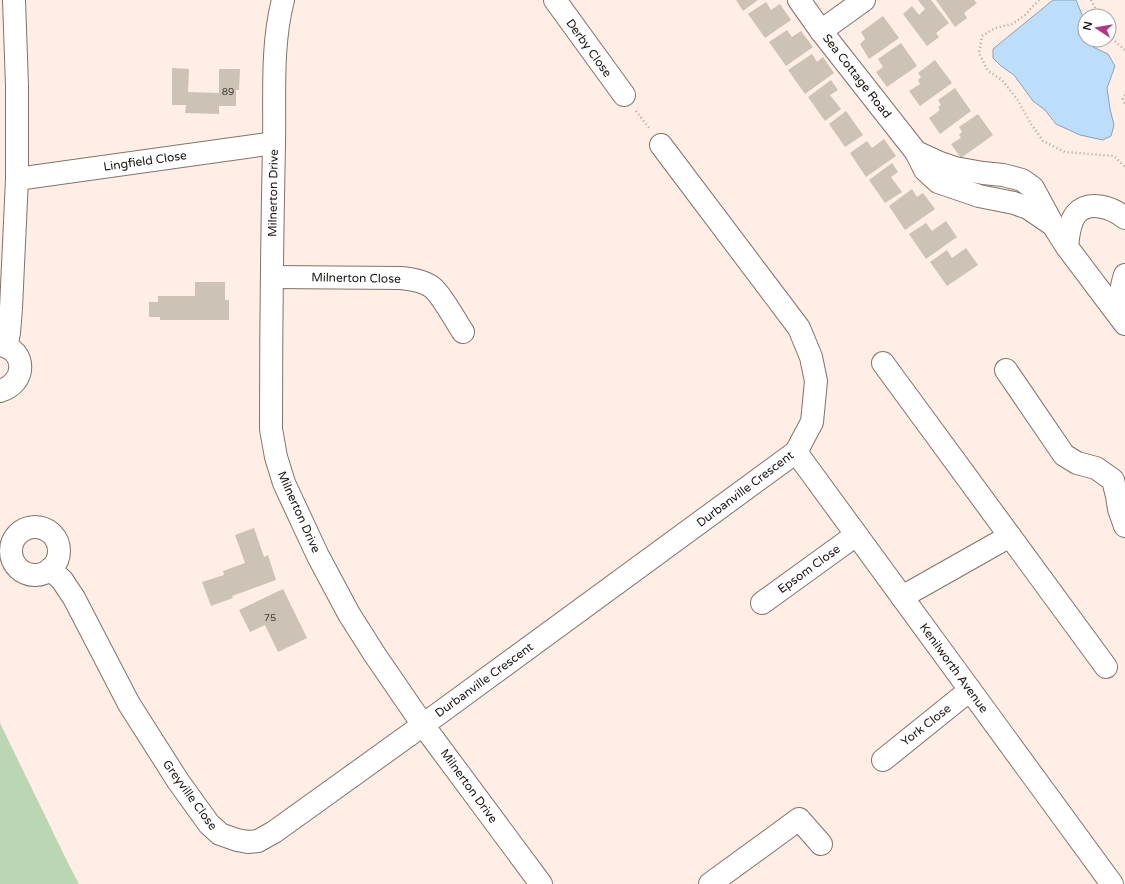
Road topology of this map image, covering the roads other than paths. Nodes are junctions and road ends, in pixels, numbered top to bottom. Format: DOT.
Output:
graph roads {
  1 [pos="14,0"];
  2 [pos="283,0"];
  3 [pos="555,0"];
  4 [pos="799,0"];
  5 [pos="864,0"];
  6 [pos="821,30"];
  7 [pos="624,95"];
  8 [pos="274,144"];
  9 [pos="661,145"];
  10 [pos="17,178"];
  11 [pos="1125,218"];
  12 [pos="1067,247"];
  13 [pos="1125,275"];
  14 [pos="272,277"];
  15 [pos="1125,324"];
  16 [pos="463,332"];
  17 [pos="3,345"];
  18 [pos="883,363"];
  19 [pos="1006,370"];
  20 [pos="0,391"];
  21 [pos="796,452"];
  22 [pos="1119,475"];
  23 [pos="1125,526"];
  24 [pos="856,535"];
  25 [pos="1010,536"];
  26 [pos="50,569"];
  27 [pos="902,597"];
  28 [pos="762,603"];
  29 [pos="1106,667"];
  30 [pos="970,690"];
  31 [pos="423,725"];
  32 [pos="883,760"];
  33 [pos="821,844"];
  34 [pos="541,884"];
  35 [pos="710,884"];
  36 [pos="1112,884"];
  1 -- 10 [label="street"];
  2 -- 8 [label="street, Milnerton Drive"];
  3 -- 7 [label="street, Derby Close"];
  4 -- 6 [label="street, Sea Cottage Road"];
  5 -- 6 [label="street"];
  6 -- 12 [label="street, Sea Cottage Road"];
  8 -- 10 [label="street, Lingfield Close"];
  8 -- 14 [label="street, Milnerton Drive"];
  9 -- 21 [label="street, Durbanville Crescent"];
  10 -- 17 [label="street"];
  11 -- 12 [label="street"];
  12 -- 15 [label="street, Sea Cottage Road"];
  13 -- 15 [label="street"];
  14 -- 16 [label="street, Milnerton Close"];
  14 -- 31 [label="street, Milnerton Drive"];
  17 -- 20 [label="street"];
  18 -- 25 [label="street"];
  19 -- 22 [label="street"];
  21 -- 24 [label="street, Kenilworth Avenue"];
  21 -- 31 [label="street, Durbanville Crescent"];
  22 -- 23 [label="street"];
  24 -- 27 [label="street, Kenilworth Avenue"];
  24 -- 28 [label="street, Epsom Close"];
  25 -- 27 [label="street"];
  25 -- 29 [label="street"];
  26 -- 31 [label="street, Greyville Close"];
  27 -- 30 [label="street, Kenilworth Avenue"];
  30 -- 32 [label="street, York Close"];
  30 -- 36 [label="street, Kenilworth Avenue"];
  31 -- 34 [label="street, Milnerton Drive"];
  33 -- 35 [label="street"];
}
